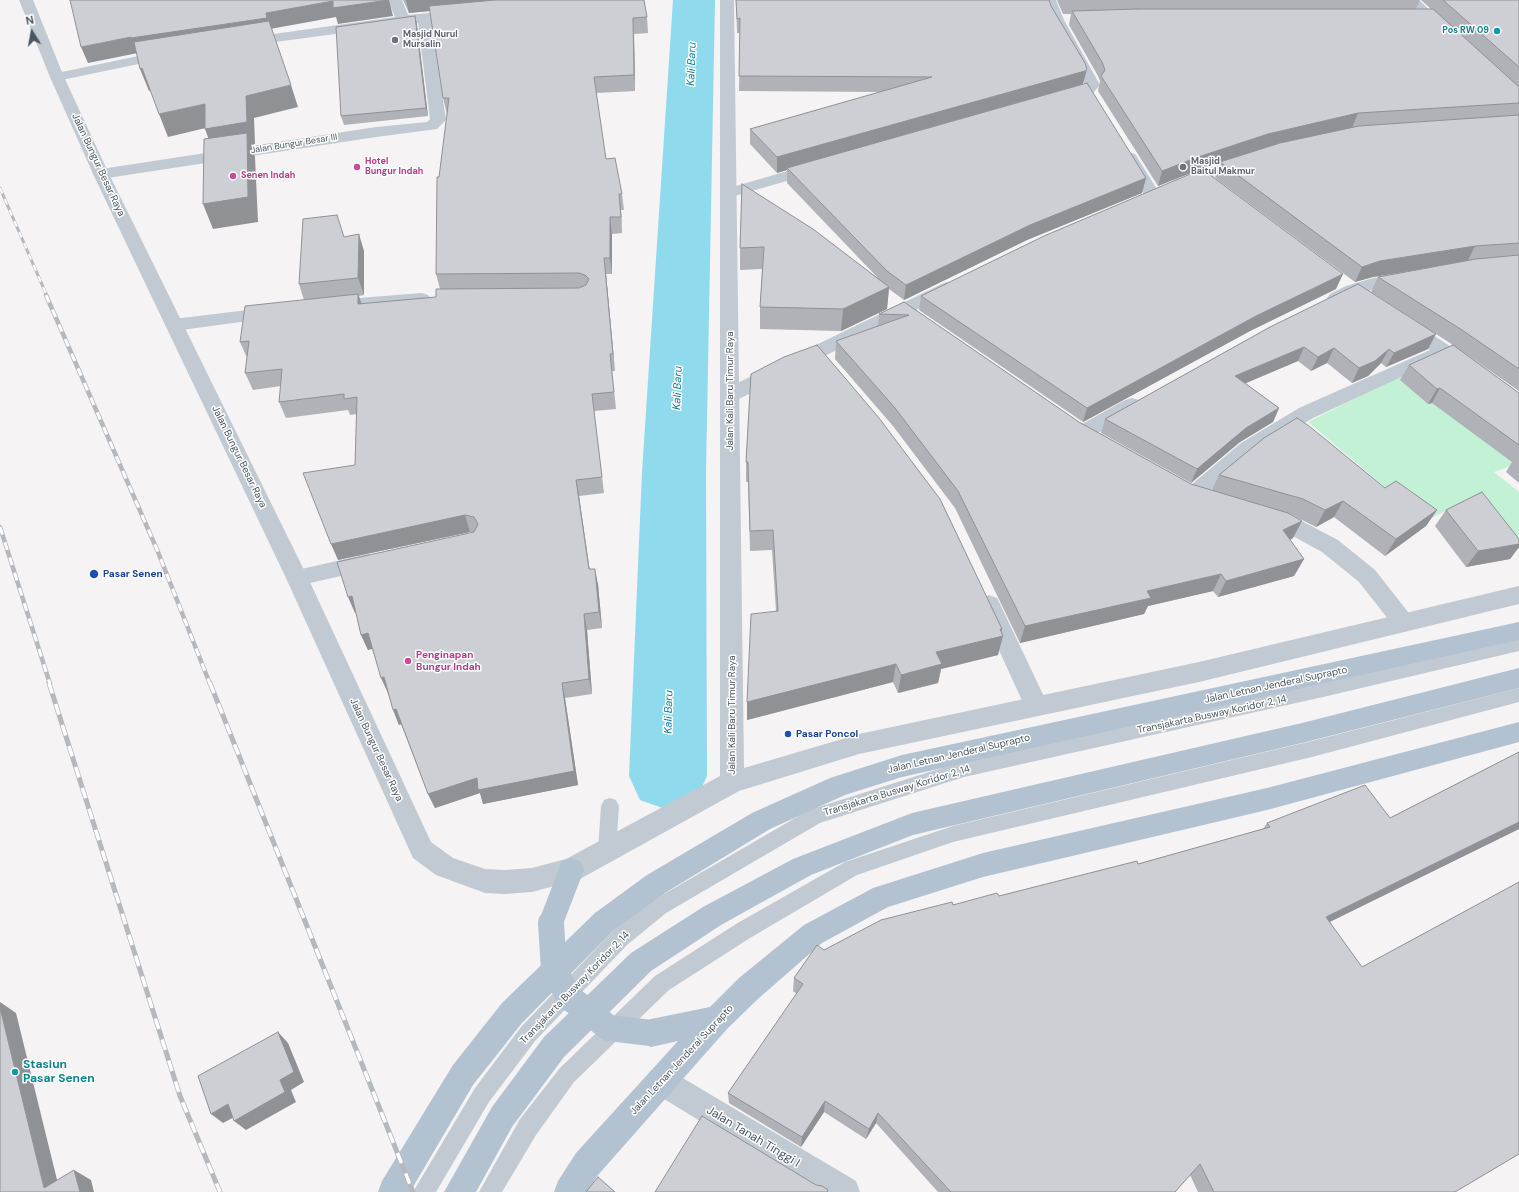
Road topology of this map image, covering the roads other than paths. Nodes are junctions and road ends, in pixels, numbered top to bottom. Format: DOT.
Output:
graph roads {
  1 [pos="26,0"];
  2 [pos="395,0"];
  3 [pos="727,0"];
  4 [pos="1049,0"];
  5 [pos="1411,0"];
  6 [pos="476,13"];
  7 [pos="1408,17"];
  8 [pos="424,18"];
  9 [pos="1430,18"];
  10 [pos="1072,19"];
  11 [pos="403,20"];
  12 [pos="1057,20"];
  13 [pos="1452,38"];
  14 [pos="232,43"];
  15 [pos="181,52"];
  16 [pos="57,77"];
  17 [pos="1050,101"];
  18 [pos="1120,142"];
  19 [pos="1262,155"];
  20 [pos="828,164"];
  21 [pos="101,174"];
  22 [pos="1200,176"];
  23 [pos="1219,190"];
  24 [pos="736,191"];
  25 [pos="762,202"];
  26 [pos="1420,276"];
  27 [pos="958,282"];
  28 [pos="1346,286"];
  29 [pos="436,298"];
  30 [pos="1372,303"];
  31 [pos="897,305"];
  32 [pos="1318,306"];
  33 [pos="314,308"];
  34 [pos="292,310"];
  35 [pos="1392,316"];
  36 [pos="922,323"];
  37 [pos="174,325"];
  38 [pos="1445,350"];
  39 [pos="817,352"];
  40 [pos="831,369"];
  41 [pos="1482,377"];
  42 [pos="730,395"];
  43 [pos="1145,398"];
  44 [pos="1103,444"];
  45 [pos="1214,501"];
  46 [pos="1251,512"];
  47 [pos="385,559"];
  48 [pos="297,578"];
  49 [pos="980,584"];
  50 [pos="1519,595"];
  51 [pos="1404,623"];
  52 [pos="1519,631"];
  53 [pos="1519,644"];
  54 [pos="1519,678"];
  55 [pos="1519,695"];
  56 [pos="1036,705"];
  57 [pos="1519,732"];
  58 [pos="732,782"];
  59 [pos="610,806"];
  60 [pos="607,851"];
  61 [pos="571,870"];
  62 [pos="717,1019"];
  63 [pos="661,1081"];
  64 [pos="393,1192"];
  65 [pos="424,1192"];
  66 [pos="459,1192"];
  67 [pos="490,1192"];
  68 [pos="569,1192"];
  69 [pos="845,1192"];
  1 -- 16 [label="street, Jalan Bungur Besar Raya"];
  2 -- 11 [label="street"];
  3 -- 24 [label="street, Jalan Kali Baru Timur Raya"];
  4 -- 12 [label="street"];
  5 -- 9 [label="street"];
  6 -- 8 [label="street"];
  7 -- 9 [label="street"];
  8 -- 11 [label="street"];
  8 -- 21 [label="street, Jalan Bungur Besar III"];
  9 -- 13 [label="street"];
  10 -- 12 [label="street"];
  11 -- 14 [label="street"];
  12 -- 17 [label="street"];
  15 -- 16 [label="street"];
  16 -- 21 [label="street, Jalan Bungur Besar Raya"];
  18 -- 22 [label="street"];
  19 -- 22 [label="street"];
  20 -- 24 [label="street"];
  21 -- 37 [label="street, Jalan Bungur Besar Raya"];
  22 -- 23 [label="street"];
  24 -- 25 [label="street"];
  24 -- 42 [label="street, Jalan Kali Baru Timur Raya"];
  26 -- 28 [label="street"];
  27 -- 31 [label="street"];
  28 -- 30 [label="street"];
  28 -- 32 [label="street"];
  29 -- 33 [label="street"];
  31 -- 36 [label="street"];
  31 -- 39 [label="street"];
  34 -- 37 [label="street"];
  35 -- 38 [label="street"];
  37 -- 48 [label="street, Jalan Bungur Besar Raya"];
  38 -- 41 [label="street"];
  38 -- 45 [label="street"];
  39 -- 40 [label="street"];
  39 -- 42 [label="street"];
  42 -- 58 [label="street, Jalan Kali Baru Timur Raya"];
  43 -- 44 [label="street"];
  46 -- 51 [label="street"];
  47 -- 48 [label="street"];
  48 -- 61 [label="street, Jalan Bungur Besar Raya"];
  49 -- 56 [label="street"];
  50 -- 51 [label="street"];
  51 -- 56 [label="street"];
  52 -- 64 [label="main road, Jalan Letnan Jenderal Suprapto"];
  53 -- 65 [label="lane, Transjakarta Busway Koridor 2, 14"];
  54 -- 66 [label="main road"];
  55 -- 67 [label="lane"];
  56 -- 58 [label="street"];
  57 -- 62 [label="main road, Jalan Letnan Jenderal Suprapto"];
  58 -- 60 [label="street"];
  59 -- 60 [label="lane"];
  60 -- 61 [label="street"];
  61 -- 62 [label="main road, bridge"];
  62 -- 63 [label="main road, Jalan Letnan Jenderal Suprapto"];
  63 -- 68 [label="main road, Jalan Letnan Jenderal Suprapto"];
  63 -- 69 [label="street, Jalan Tanah Tinggi I"];
}
